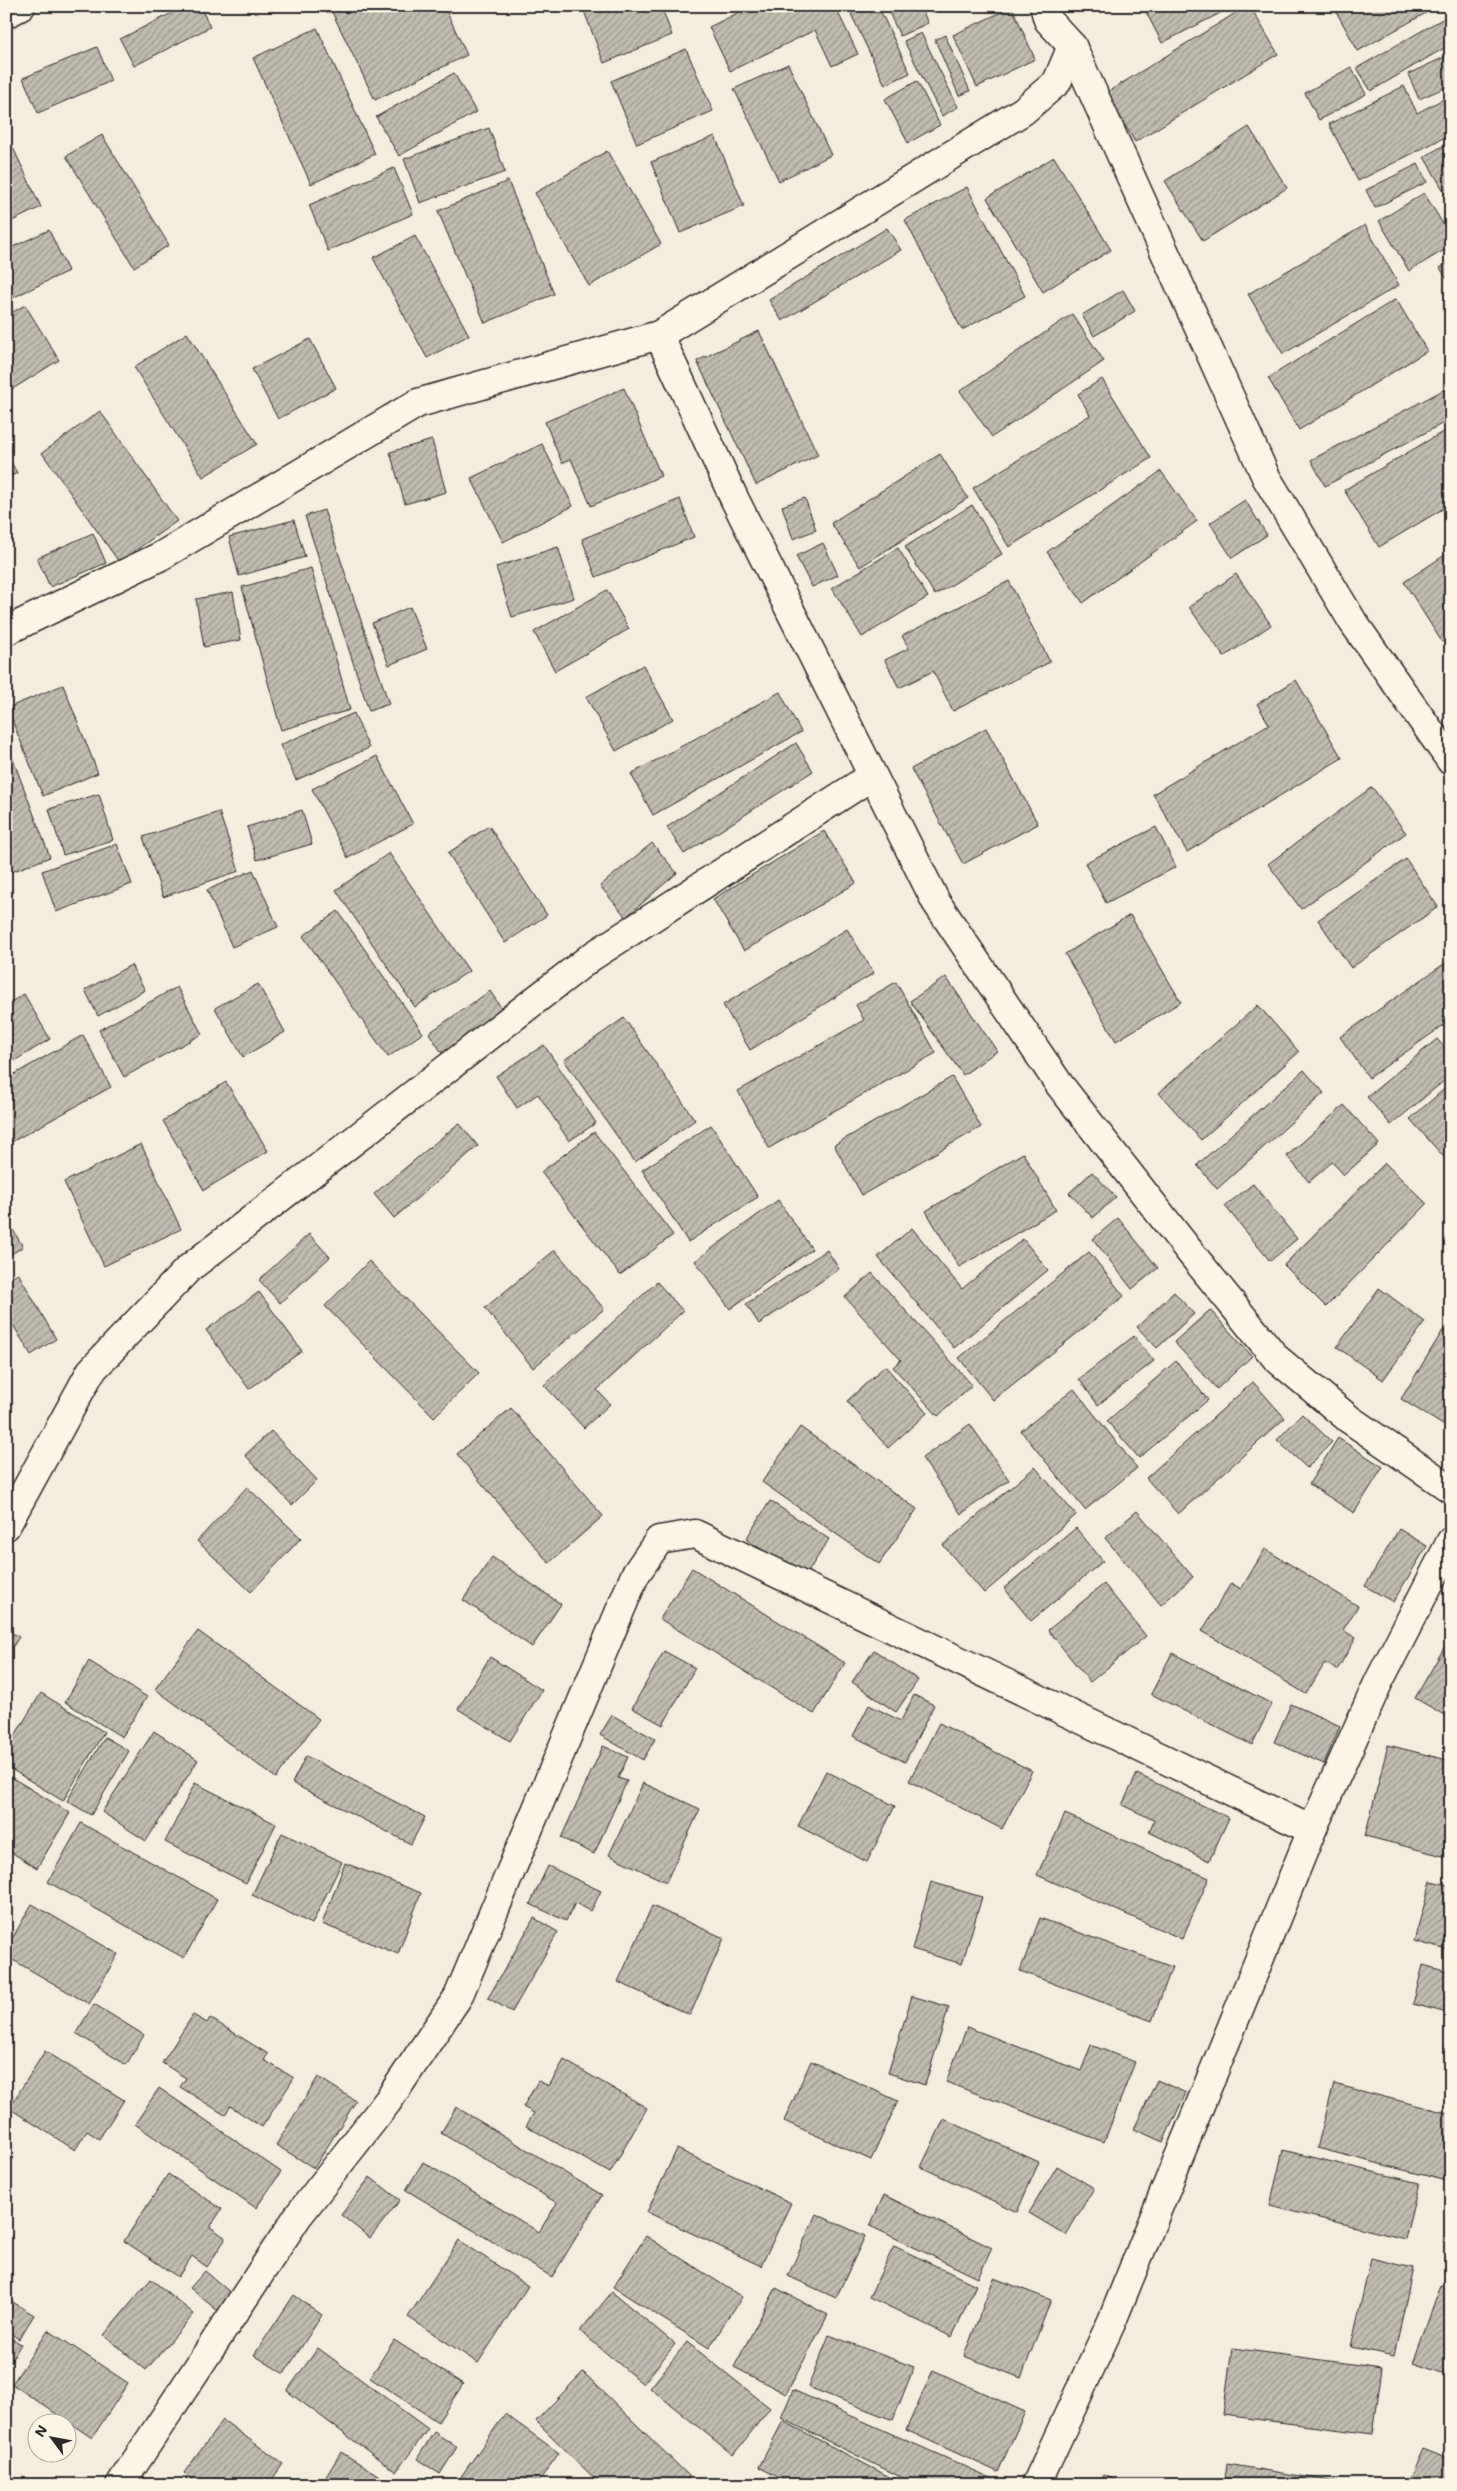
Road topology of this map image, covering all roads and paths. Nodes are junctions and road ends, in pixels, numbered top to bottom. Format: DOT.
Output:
graph roads {
  1 [pos="21,6"];
  2 [pos="1044,6"];
  3 [pos="6,14"];
  4 [pos="1072,46"];
  5 [pos="659,335"];
  6 [pos="6,631"];
  7 [pos="1451,761"];
  8 [pos="872,776"];
  9 [pos="1451,1490"];
  10 [pos="6,1526"];
  11 [pos="1451,1541"];
  12 [pos="1312,1830"];
  13 [pos="120,2485"];
  14 [pos="1036,2485"];
  1 -- 3 [label="street"];
  2 -- 4 [label="street"];
  4 -- 5 [label="street"];
  4 -- 7 [label="street"];
  5 -- 6 [label="street"];
  5 -- 8 [label="street"];
  8 -- 9 [label="street"];
  8 -- 10 [label="street"];
  11 -- 12 [label="street"];
  12 -- 13 [label="street"];
  12 -- 14 [label="street"];
}
